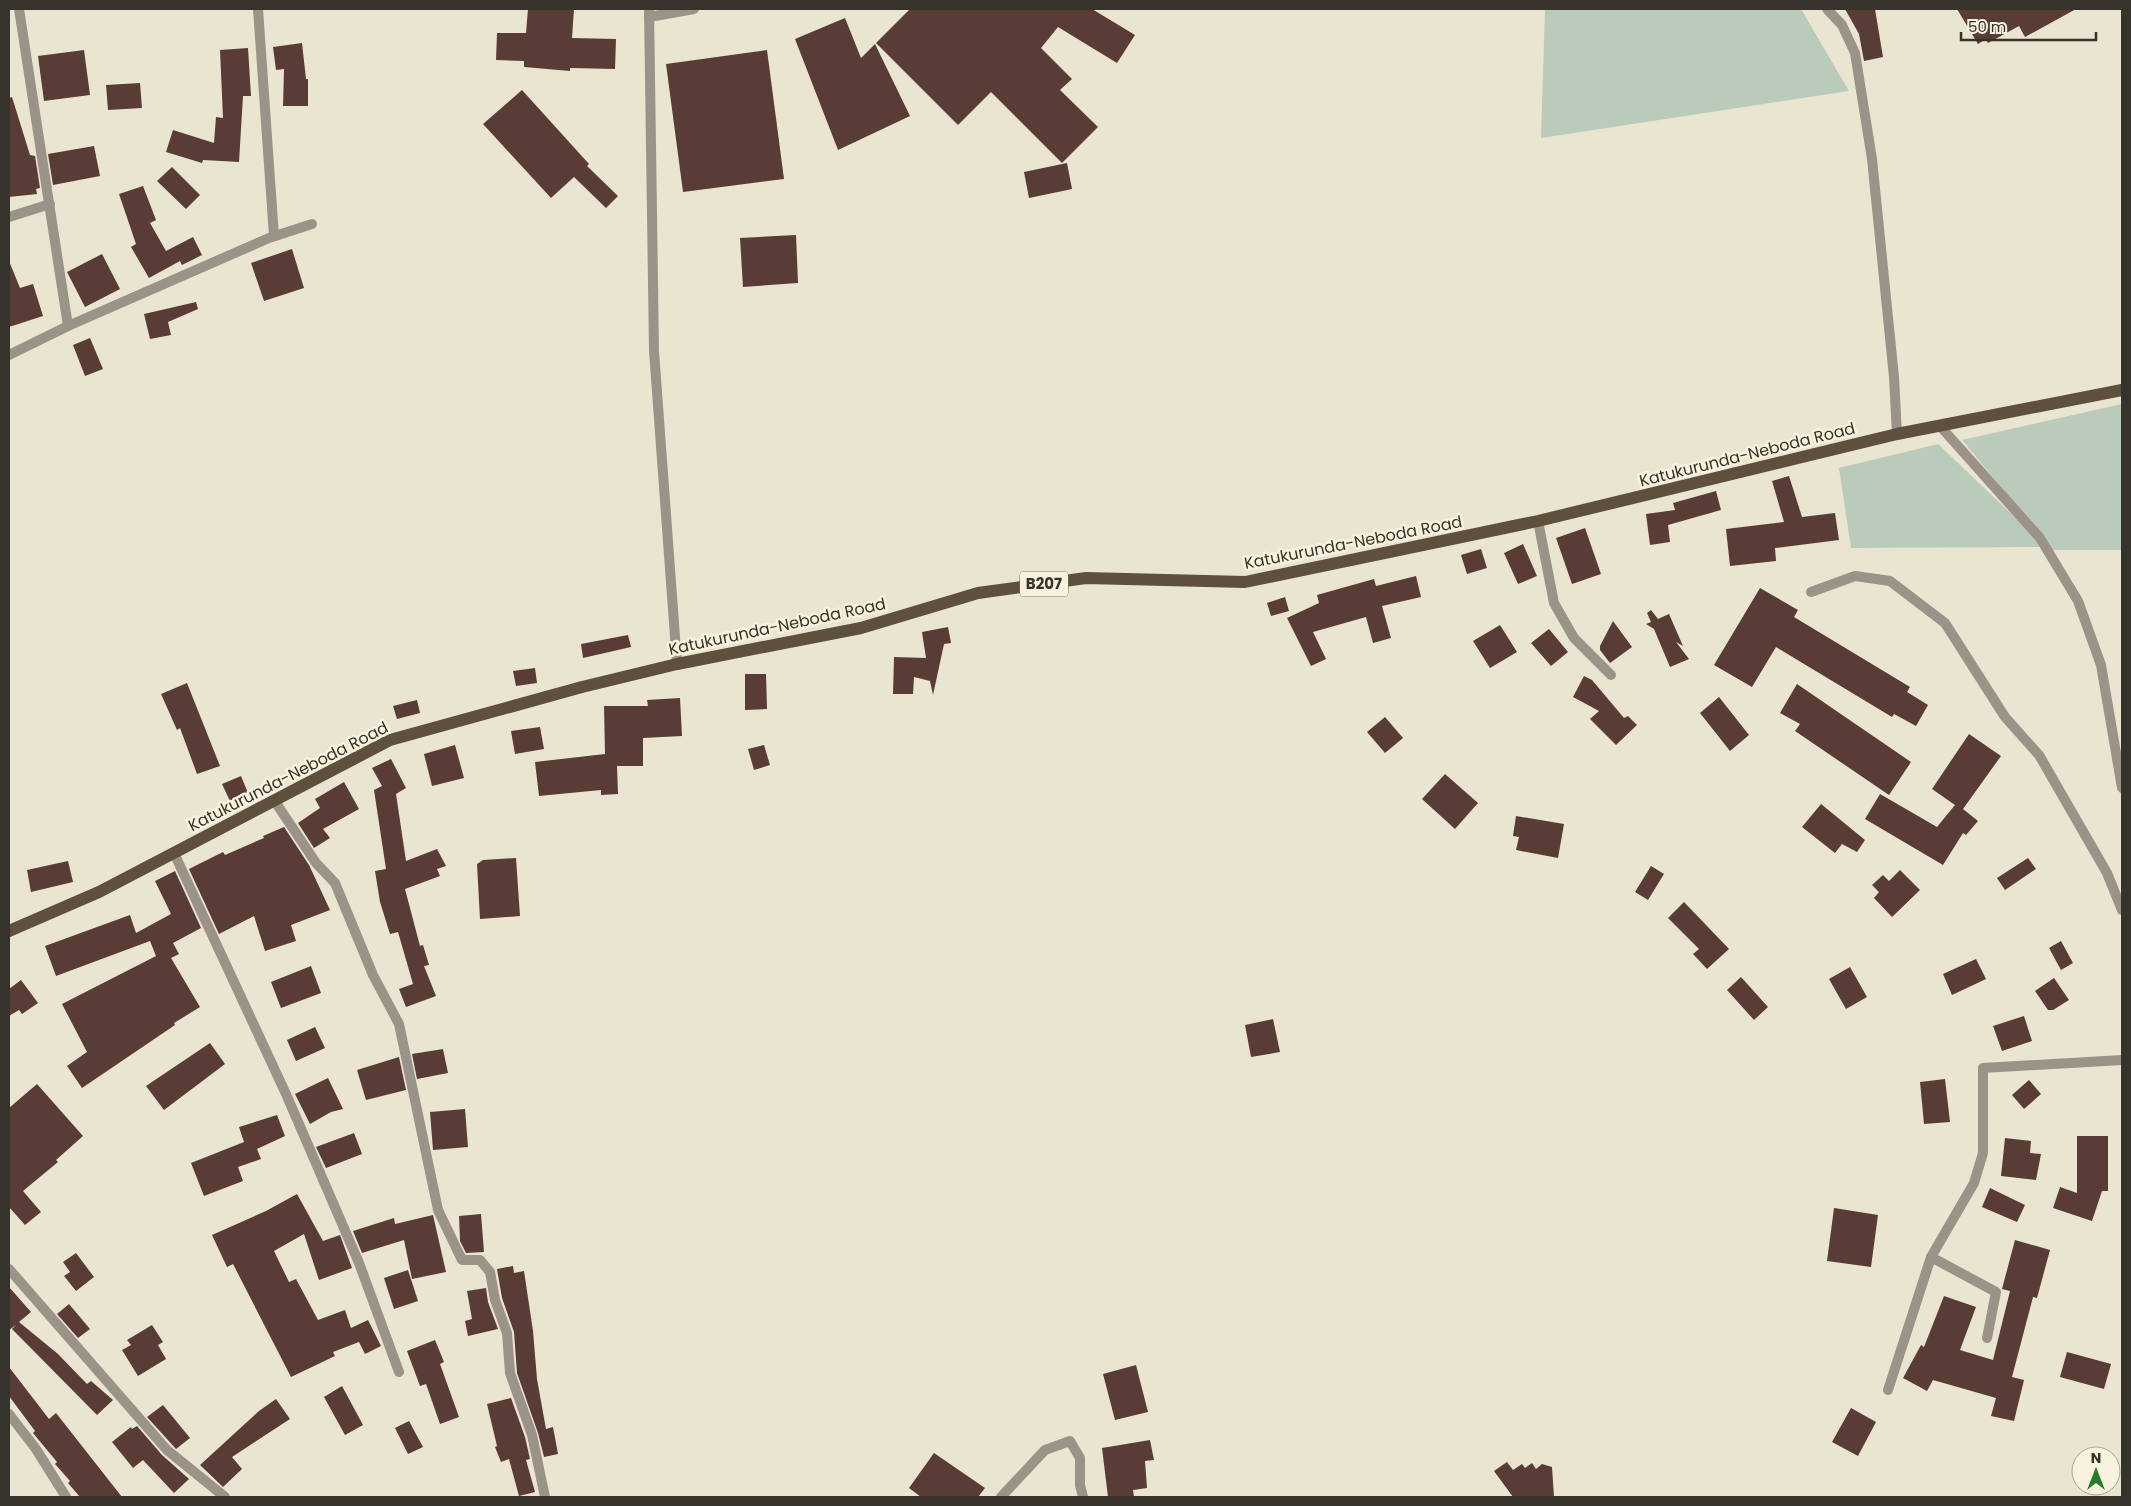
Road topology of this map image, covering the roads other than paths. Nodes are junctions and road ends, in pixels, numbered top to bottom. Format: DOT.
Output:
graph roads {
  1 [pos="20,9"];
  2 [pos="258,9"];
  3 [pos="694,9"];
  4 [pos="1827,9"];
  5 [pos="649,13"];
  6 [pos="50,204"];
  7 [pos="9,217"];
  8 [pos="312,224"];
  9 [pos="274,236"];
  10 [pos="68,326"];
  11 [pos="9,355"];
  12 [pos="2122,390"];
  13 [pos="1940,426"];
  14 [pos="1898,434"];
  15 [pos="1538,521"];
  16 [pos="1811,592"];
  17 [pos="677,664"];
  18 [pos="1611,675"];
  19 [pos="2122,788"];
  20 [pos="274,800"];
  21 [pos="174,853"];
  22 [pos="2122,910"];
  23 [pos="9,931"];
  24 [pos="2122,1060"];
  25 [pos="1931,1257"];
  26 [pos="9,1269"];
  27 [pos="1987,1338"];
  28 [pos="399,1372"];
  29 [pos="1888,1390"];
  30 [pos="9,1414"];
  31 [pos="66,1497"];
  32 [pos="225,1497"];
  33 [pos="545,1497"];
  34 [pos="1001,1497"];
  35 [pos="1083,1497"];
  1 -- 6 [label="street"];
  2 -- 9 [label="street"];
  3 -- 5 [label="street"];
  4 -- 14 [label="street"];
  5 -- 17 [label="street"];
  6 -- 7 [label="street"];
  6 -- 10 [label="street"];
  8 -- 9 [label="street"];
  9 -- 10 [label="street"];
  10 -- 11 [label="street"];
  12 -- 13 [label="main road, Katukurunda-Neboda Road / B207"];
  13 -- 14 [label="main road, Katukurunda-Neboda Road / B207"];
  13 -- 19 [label="street"];
  14 -- 15 [label="main road, Katukurunda-Neboda Road / B207"];
  15 -- 17 [label="main road, Katukurunda-Neboda Road / B207"];
  15 -- 18 [label="street"];
  16 -- 22 [label="street"];
  17 -- 20 [label="main road, Katukurunda-Neboda Road / B207"];
  20 -- 21 [label="main road, Katukurunda-Neboda Road / B207"];
  20 -- 33 [label="street"];
  21 -- 23 [label="main road, Katukurunda-Neboda Road / B207"];
  21 -- 28 [label="street"];
  24 -- 25 [label="street"];
  25 -- 27 [label="street"];
  25 -- 29 [label="street"];
  26 -- 32 [label="street"];
  30 -- 31 [label="street"];
  34 -- 35 [label="street"];
}
